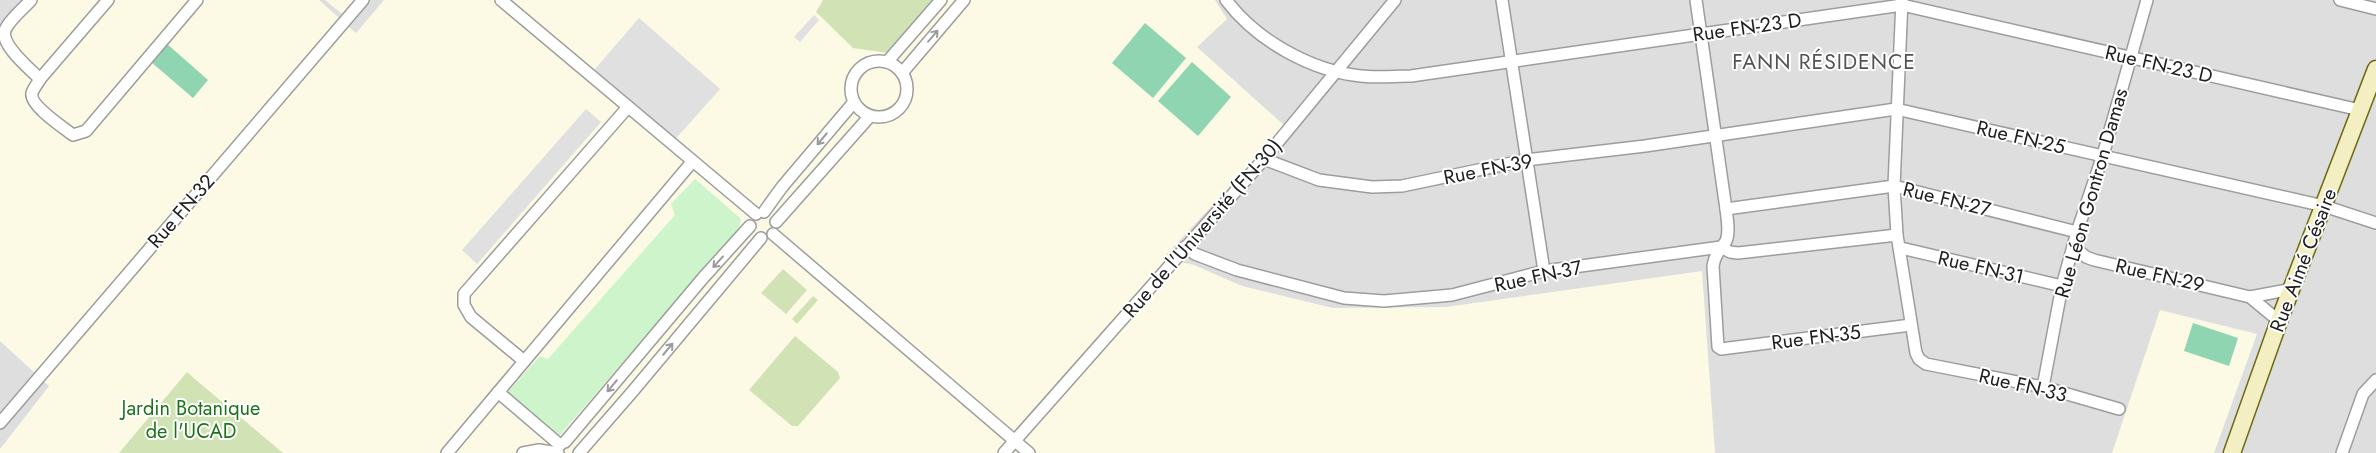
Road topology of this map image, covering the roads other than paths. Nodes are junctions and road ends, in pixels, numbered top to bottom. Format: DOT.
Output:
graph roads {
  1 [pos="31,0"];
  2 [pos="108,0"];
  3 [pos="197,0"];
  4 [pos="363,0"];
  5 [pos="501,0"];
  6 [pos="941,0"];
  7 [pos="964,0"];
  8 [pos="1226,0"];
  9 [pos="1395,0"];
  10 [pos="1502,0"];
  11 [pos="1696,0"];
  12 [pos="2147,0"];
  13 [pos="2340,0"];
  14 [pos="1902,2"];
  15 [pos="2376,9"];
  16 [pos="1701,33"];
  17 [pos="2131,57"];
  18 [pos="1512,60"];
  19 [pos="887,62"];
  20 [pos="2376,69"];
  21 [pos="1335,71"];
  22 [pos="902,73"];
  23 [pos="40,79"];
  24 [pos="854,102"];
  25 [pos="628,107"];
  26 [pos="1896,109"];
  27 [pos="2360,110"];
  28 [pos="870,116"];
  29 [pos="1715,135"];
  30 [pos="2103,155"];
  31 [pos="1264,159"];
  32 [pos="1526,160"];
  33 [pos="692,162"];
  34 [pos="1894,186"];
  35 [pos="2324,206"];
  36 [pos="1726,209"];
  37 [pos="760,213"];
  38 [pos="2376,223"];
  39 [pos="750,226"];
  40 [pos="774,228"];
  41 [pos="2077,232"];
  42 [pos="1897,235"];
  43 [pos="761,238"];
  44 [pos="1721,246"];
  45 [pos="2073,246"];
  46 [pos="1185,248"];
  47 [pos="1901,248"];
  48 [pos="1544,271"];
  49 [pos="2062,286"];
  50 [pos="2292,289"];
  51 [pos="2250,297"];
  52 [pos="2279,321"];
  53 [pos="1911,326"];
  54 [pos="524,361"];
  55 [pos="2376,380"];
  56 [pos="2043,387"];
  57 [pos="498,392"];
  58 [pos="2119,409"];
  59 [pos="0,423"];
  60 [pos="1015,440"];
  61 [pos="560,448"];
  62 [pos="447,453"];
  63 [pos="523,453"];
  64 [pos="579,453"];
  65 [pos="1004,453"];
  66 [pos="1029,453"];
  67 [pos="2232,453"];
  68 [pos="2342,453"];
  1 -- 23 [label="street"];
  2 -- 23 [label="street"];
  3 -- 23 [label="street"];
  4 -- 59 [label="street, Rue FN-32"];
  5 -- 25 [label="street"];
  6 -- 19 [label="street"];
  22 -- 7 [label="street, one-way"];
  8 -- 21 [label="street, Rue FN-23 D"];
  9 -- 21 [label="street, Rue de l'Université (FN-30)"];
  10 -- 18 [label="street"];
  11 -- 16 [label="street"];
  12 -- 17 [label="street, Rue Léon Gontron Damas"];
  13 -- 15 [label="street"];
  14 -- 16 [label="street, Rue FN-23 D"];
  14 -- 17 [label="street, Rue FN-23 D"];
  14 -- 26 [label="street"];
  16 -- 18 [label="street, Rue FN-23 D"];
  16 -- 29 [label="street"];
  17 -- 27 [label="street, Rue FN-23 D"];
  17 -- 30 [label="street, Rue Léon Gontron Damas"];
  18 -- 21 [label="street, Rue FN-23 D"];
  18 -- 32 [label="street"];
  19 -- 22 [label="street"];
  19 -- 24 [label="street"];
  20 -- 27 [label="street, Rue Aimé Césaire"];
  21 -- 31 [label="street, Rue de l'Université (FN-30)"];
  22 -- 28 [label="street"];
  24 -- 28 [label="street"];
  24 -- 37 [label="street, one-way"];
  25 -- 33 [label="street"];
  25 -- 54 [label="street"];
  26 -- 29 [label="street, Rue FN-25"];
  26 -- 30 [label="street, Rue FN-25"];
  26 -- 34 [label="street"];
  27 -- 35 [label="street, Rue Aimé Césaire"];
  28 -- 40 [label="street"];
  29 -- 32 [label="street, Rue FN-39"];
  29 -- 36 [label="street"];
  30 -- 35 [label="street, Rue FN-25"];
  30 -- 41 [label="street, Rue Léon Gontron Damas"];
  31 -- 32 [label="street, Rue FN-39"];
  31 -- 46 [label="street, Rue de l'Université (FN-30)"];
  32 -- 48 [label="street"];
  33 -- 37 [label="street"];
  33 -- 54 [label="street"];
  34 -- 36 [label="street, Rue FN-27"];
  34 -- 41 [label="street, Rue FN-27"];
  34 -- 42 [label="street"];
  35 -- 38 [label="street, Rue FN-25"];
  35 -- 50 [label="street, Rue Aimé Césaire"];
  36 -- 44 [label="street"];
  37 -- 39 [label="street"];
  37 -- 40 [label="street"];
  39 -- 43 [label="street"];
  39 -- 61 [label="street, one-way"];
  40 -- 43 [label="street"];
  40 -- 60 [label="street"];
  41 -- 45 [label="street, Rue Léon Gontron Damas"];
  42 -- 44 [label="street, Rue FN-37"];
  42 -- 47 [label="street"];
  64 -- 43 [label="street, one-way"];
  44 -- 48 [label="street, Rue FN-37"];
  44 -- 53 [label="street, Rue FN-35"];
  45 -- 49 [label="street, Rue Léon Gontron Damas"];
  45 -- 51 [label="street, Rue FN-29"];
  46 -- 48 [label="street, Rue FN-37"];
  46 -- 60 [label="street, Rue de l'Université (FN-30)"];
  47 -- 49 [label="street, Rue FN-31"];
  47 -- 53 [label="street"];
  49 -- 56 [label="street, Rue Léon Gontron Damas"];
  50 -- 51 [label="street"];
  50 -- 52 [label="street, Rue Aimé Césaire"];
  51 -- 52 [label="street"];
  52 -- 67 [label="street, Rue Aimé Césaire"];
  53 -- 56 [label="street, Rue FN-33"];
  54 -- 57 [label="street"];
  55 -- 68 [label="street"];
  56 -- 58 [label="street, Rue FN-33"];
  57 -- 61 [label="street"];
  57 -- 62 [label="street"];
  60 -- 65 [label="street, Rue de l'Université (FN-30)"];
  60 -- 66 [label="street"];
  61 -- 63 [label="street"];
  61 -- 64 [label="street"];
}
